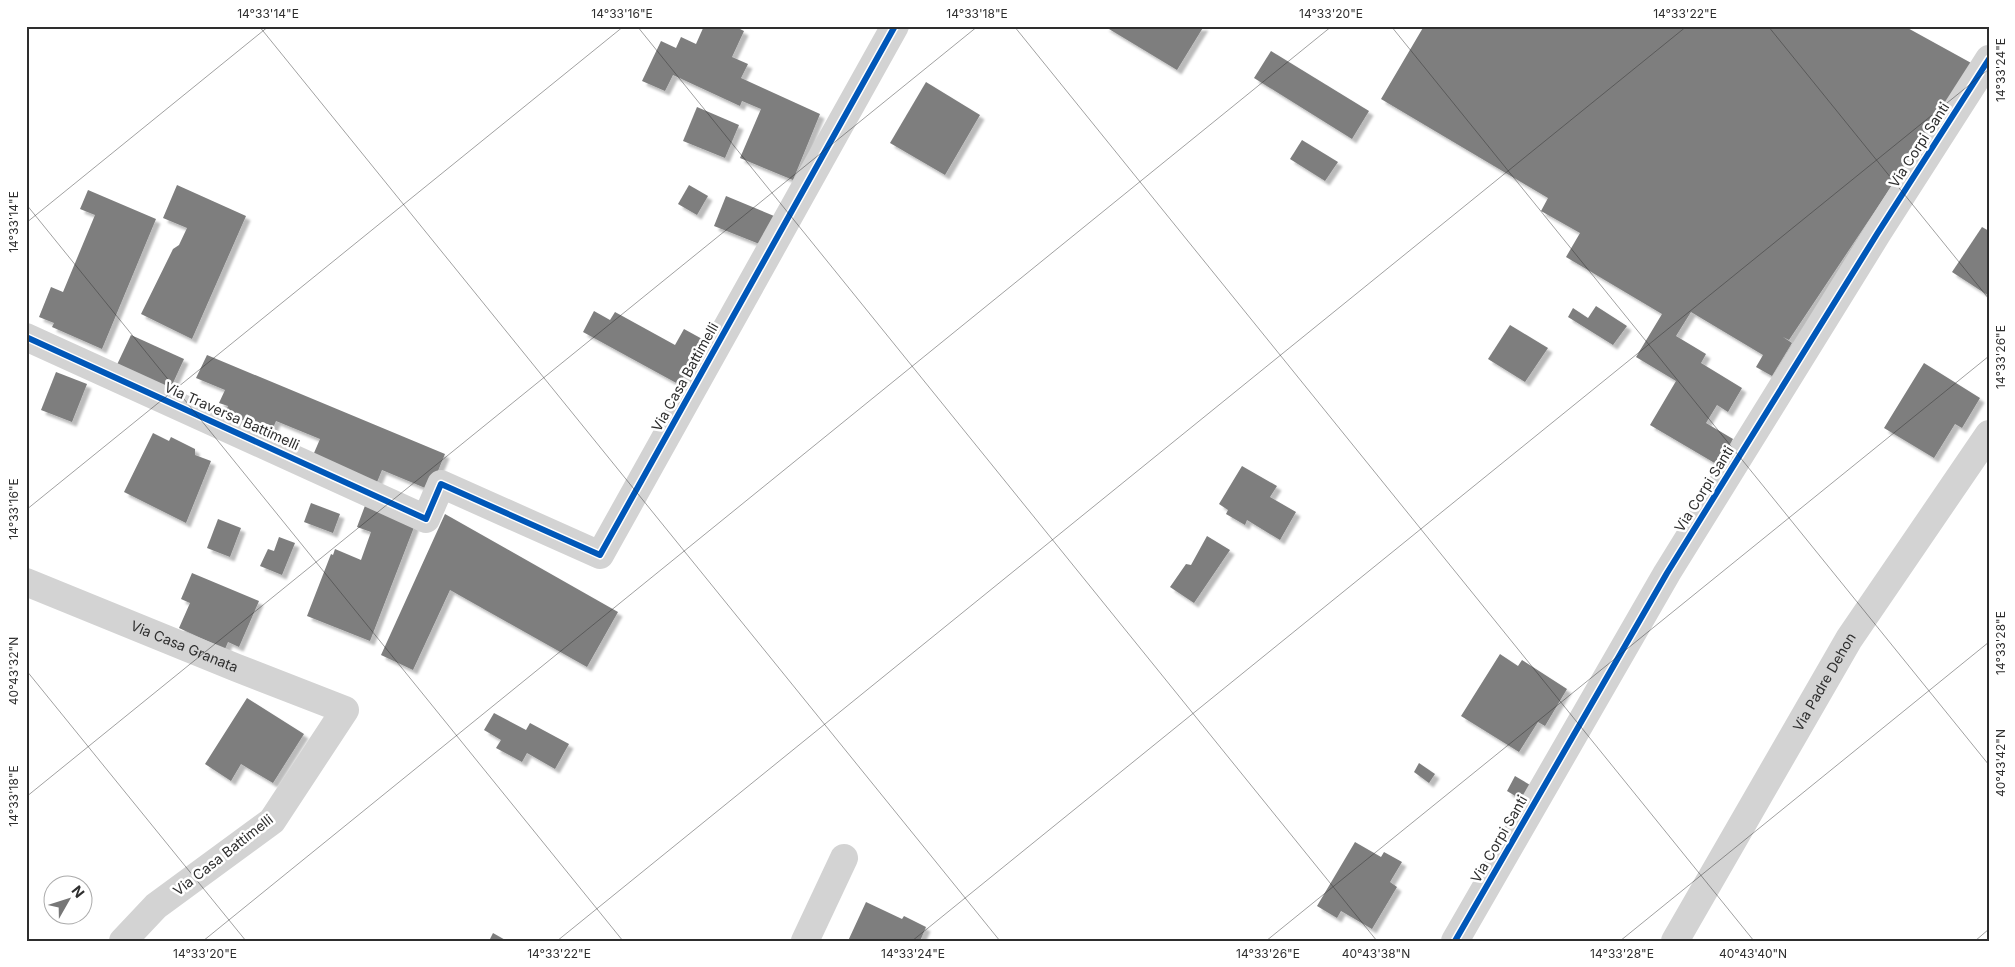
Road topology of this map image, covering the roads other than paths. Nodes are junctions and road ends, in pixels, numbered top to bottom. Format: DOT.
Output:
graph roads {
  1 [pos="895,26"];
  2 [pos="1989,59"];
  3 [pos="26,336"];
  4 [pos="1989,434"];
  5 [pos="426,519"];
  6 [pos="26,582"];
  7 [pos="345,710"];
  8 [pos="844,858"];
  9 [pos="123,941"];
  10 [pos="805,941"];
  11 [pos="1455,941"];
  12 [pos="1675,941"];
  1 -- 5 [label="street, Via Casa Battimelli"];
  2 -- 11 [label="street, Via Corpi Santi"];
  3 -- 5 [label="street, Via Traversa Battimelli"];
  4 -- 12 [label="street, Via Padre Dehon"];
  6 -- 7 [label="street, Via Casa Granata"];
  7 -- 9 [label="street, Via Casa Battimelli"];
  8 -- 10 [label="street"];
}
